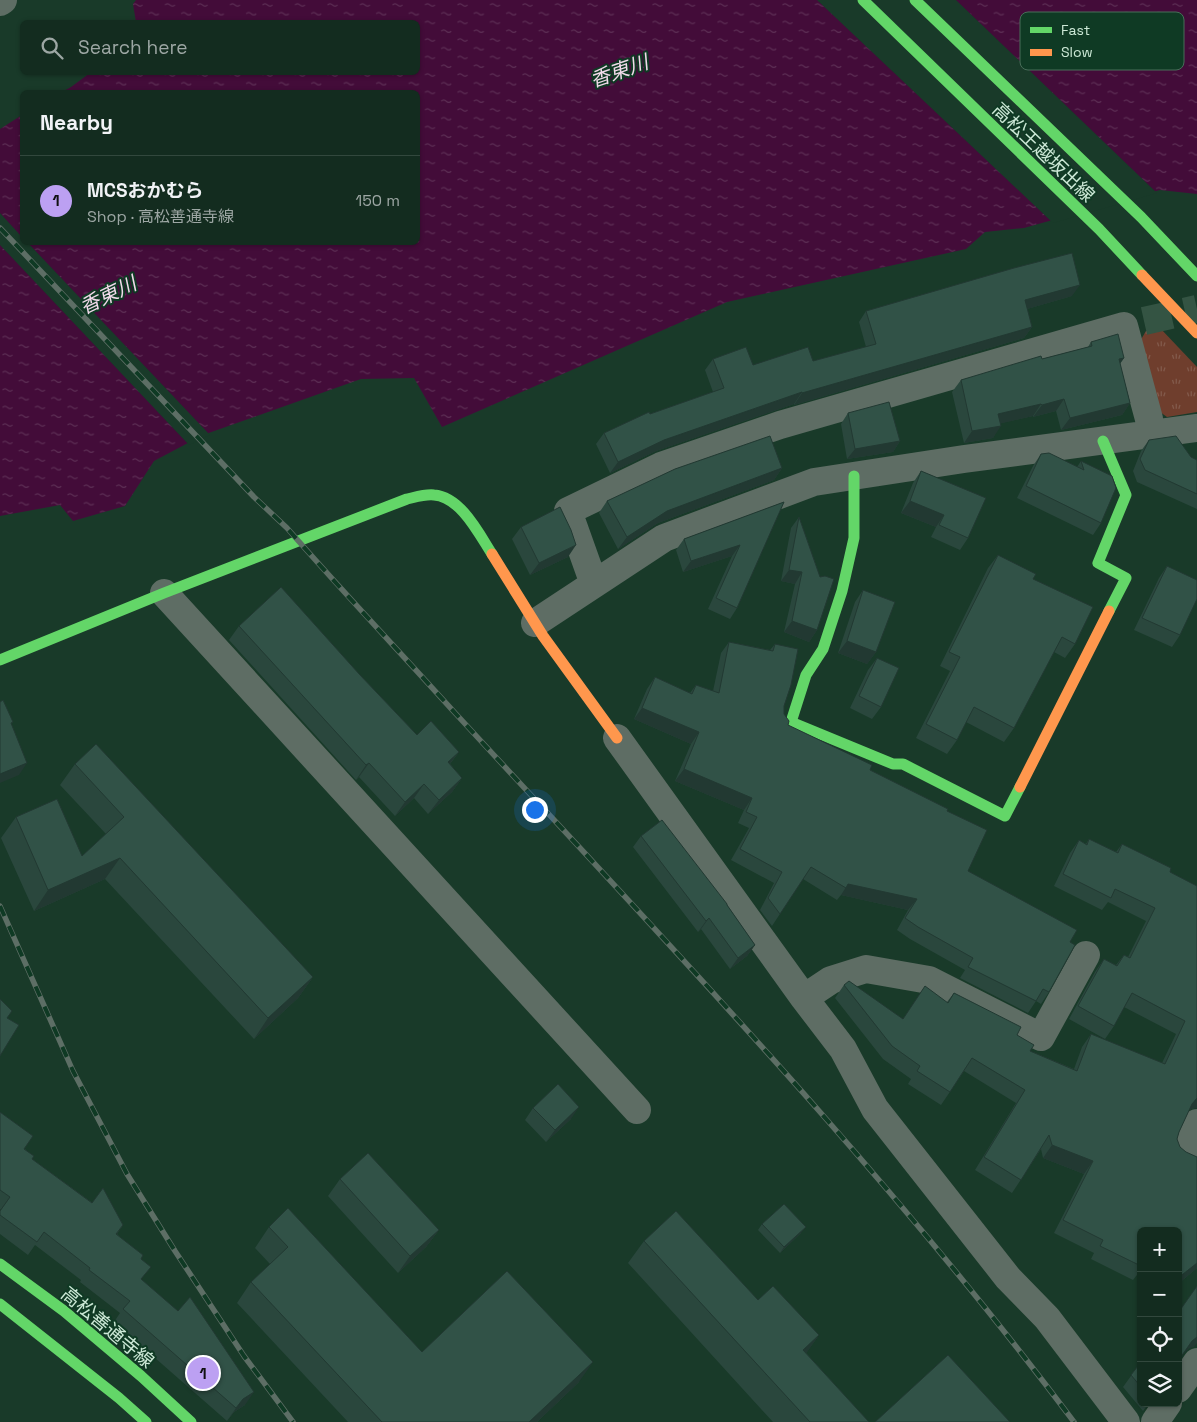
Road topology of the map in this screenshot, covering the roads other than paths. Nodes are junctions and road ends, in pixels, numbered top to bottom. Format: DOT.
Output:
graph roads {
  1 [pos="863,0"];
  2 [pos="915,0"];
  3 [pos="1197,276"];
  4 [pos="1197,333"];
  5 [pos="1197,428"];
  6 [pos="1150,435"];
  7 [pos="1103,441"];
  8 [pos="854,476"];
  9 [pos="594,584"];
  10 [pos="164,593"];
  11 [pos="535,623"];
  12 [pos="0,660"];
  13 [pos="617,738"];
  14 [pos="1086,955"];
  15 [pos="804,998"];
  16 [pos="637,1110"];
  17 [pos="1197,1122"];
  18 [pos="1197,1157"];
  19 [pos="0,1264"];
  20 [pos="0,1304"];
  21 [pos="1197,1362"];
  22 [pos="1182,1383"];
  23 [pos="1165,1407"];
  24 [pos="146,1422"];
  25 [pos="191,1422"];
  26 [pos="1126,1422"];
  27 [pos="1155,1422"];
  1 -- 4 [label="street, 高松王越坂出線"];
  2 -- 3 [label="street, 高松王越坂出線"];
  5 -- 6 [label="street"];
  6 -- 7 [label="street"];
  6 -- 9 [label="street"];
  7 -- 8 [label="street"];
  7 -- 8 [label="street"];
  8 -- 9 [label="street"];
  9 -- 11 [label="street"];
  10 -- 11 [label="street"];
  10 -- 12 [label="street"];
  10 -- 16 [label="street"];
  11 -- 13 [label="street"];
  13 -- 15 [label="street"];
  14 -- 15 [label="street"];
  15 -- 26 [label="street"];
  17 -- 18 [label="street"];
  19 -- 25 [label="street, 高松善通寺線"];
  20 -- 24 [label="street"];
  21 -- 22 [label="street"];
  23 -- 27 [label="street"];
}
